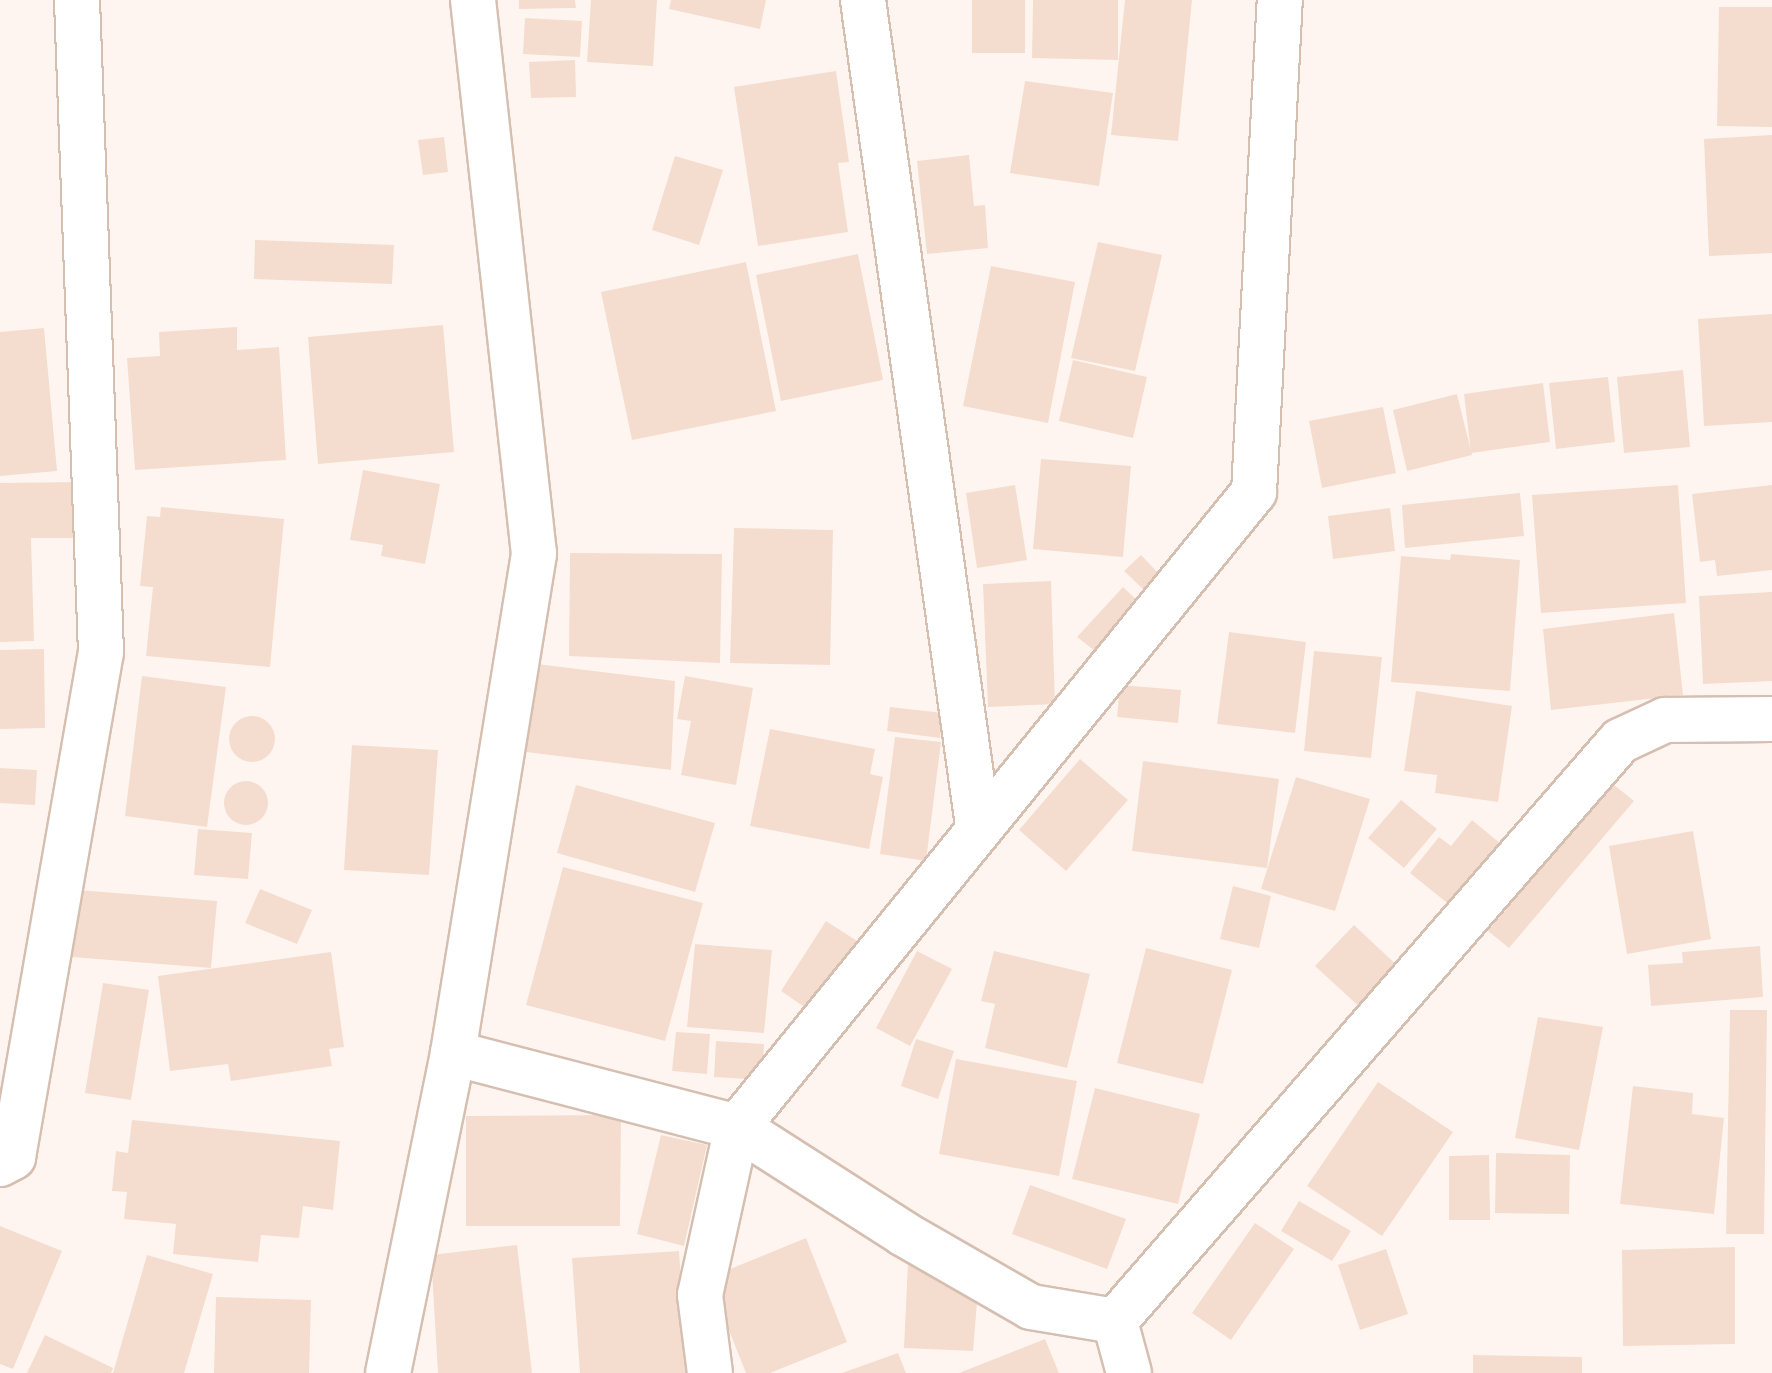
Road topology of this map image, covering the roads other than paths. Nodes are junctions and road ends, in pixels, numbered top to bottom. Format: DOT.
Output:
graph roads {
  1 [pos="77,0"];
  2 [pos="473,0"];
  3 [pos="863,0"];
  4 [pos="1280,0"];
  5 [pos="1772,719"];
  6 [pos="978,826"];
  7 [pos="453,1053"];
  8 [pos="737,1127"];
  9 [pos="0,1164"];
  10 [pos="1115,1321"];
  11 [pos="388,1373"];
  12 [pos="710,1373"];
  13 [pos="1129,1373"];
  1 -- 9 [label="street"];
  2 -- 7 [label="street"];
  3 -- 6 [label="street"];
  4 -- 6 [label="street"];
  5 -- 10 [label="street"];
  6 -- 8 [label="street"];
  7 -- 8 [label="street"];
  7 -- 11 [label="street"];
  8 -- 10 [label="street"];
  8 -- 12 [label="street"];
  10 -- 13 [label="street"];
}
